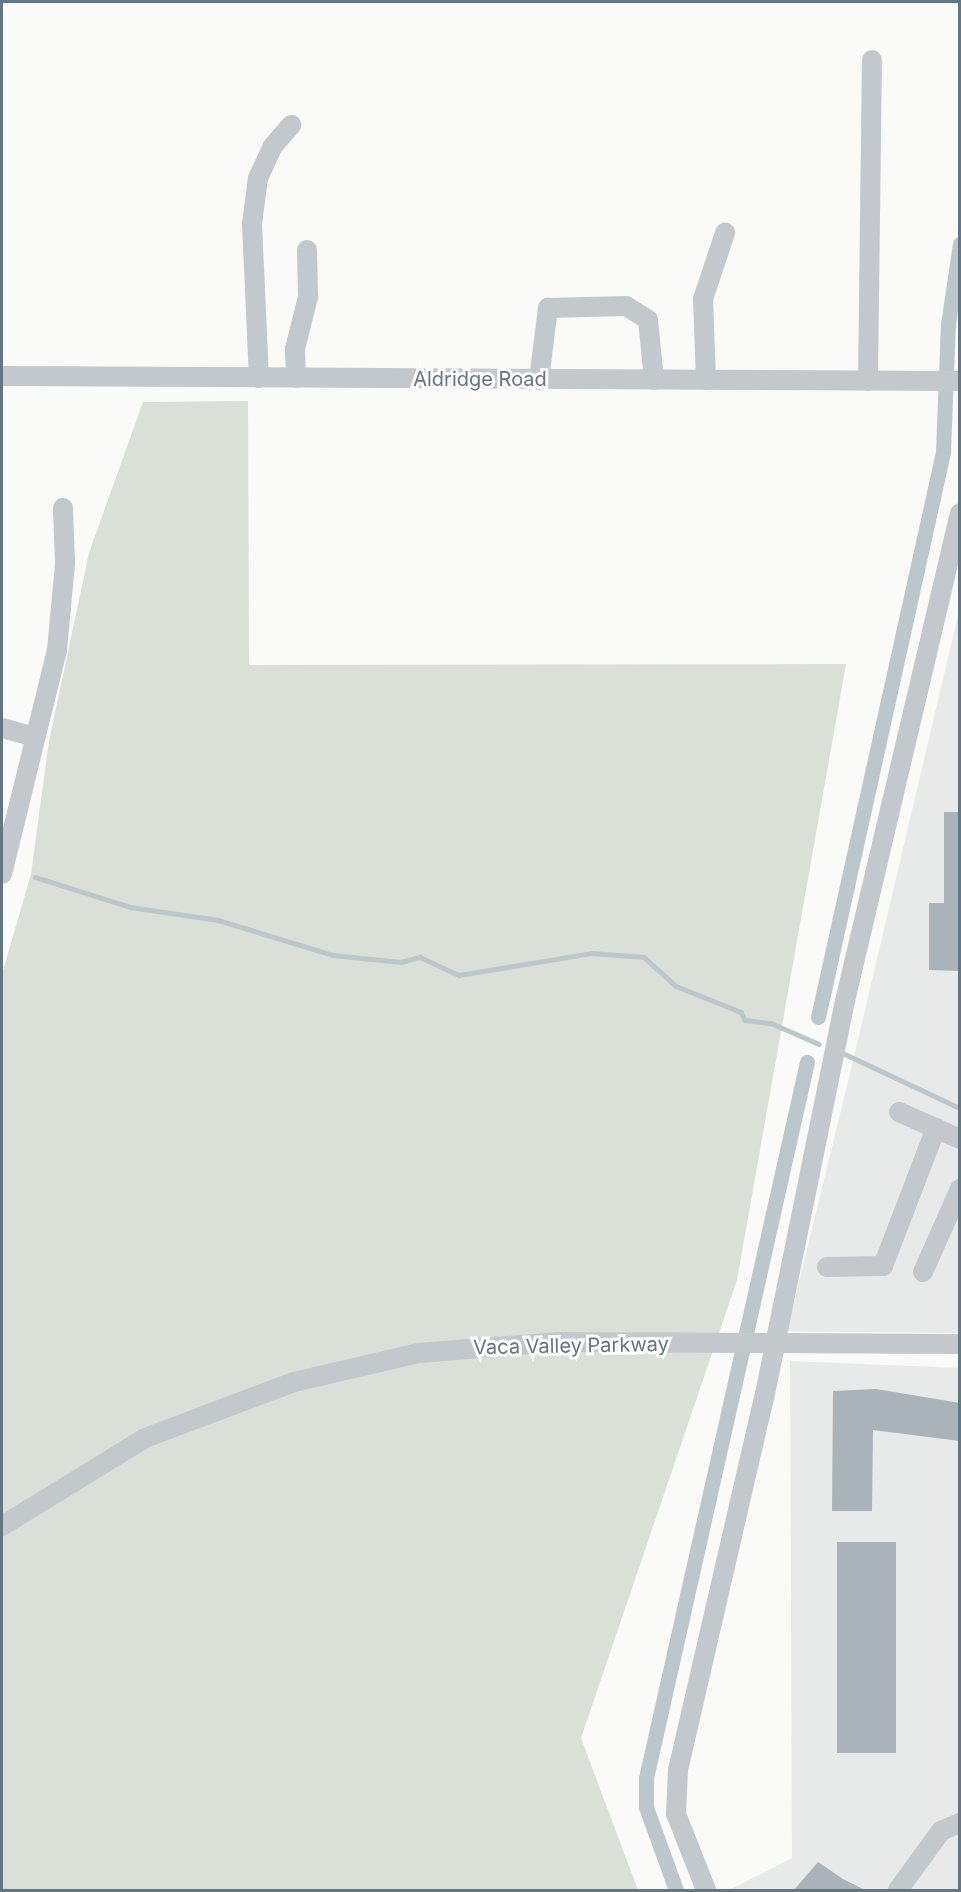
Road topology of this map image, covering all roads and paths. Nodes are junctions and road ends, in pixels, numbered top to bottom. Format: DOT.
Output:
graph roads {
  1 [pos="872,60"];
  2 [pos="291,125"];
  3 [pos="725,233"];
  4 [pos="307,250"];
  5 [pos="2,376"];
  6 [pos="260,378"];
  7 [pos="296,378"];
  8 [pos="539,380"];
  9 [pos="654,380"];
  10 [pos="705,380"];
  11 [pos="868,381"];
  12 [pos="959,381"];
  13 [pos="63,508"];
  14 [pos="960,513"];
  15 [pos="2,728"];
  16 [pos="35,737"];
  17 [pos="2,874"];
  18 [pos="899,1112"];
  19 [pos="936,1128"];
  20 [pos="960,1139"];
  21 [pos="960,1189"];
  22 [pos="827,1267"];
  23 [pos="923,1272"];
  24 [pos="960,1344"];
  25 [pos="768,1345"];
  26 [pos="927,1347"];
  27 [pos="960,1354"];
  28 [pos="2,1526"];
  29 [pos="960,1823"];
  30 [pos="706,1890"];
  31 [pos="898,1890"];
  1 -- 11 [label="street"];
  2 -- 6 [label="street"];
  3 -- 10 [label="street"];
  4 -- 7 [label="street"];
  5 -- 6 [label="street, Aldridge Road"];
  6 -- 7 [label="street, Aldridge Road"];
  7 -- 8 [label="street, Aldridge Road"];
  8 -- 9 [label="street, Aldridge Road"];
  8 -- 9 [label="street"];
  9 -- 10 [label="street, Aldridge Road"];
  10 -- 11 [label="street, Aldridge Road"];
  11 -- 12 [label="street, Aldridge Road"];
  13 -- 16 [label="street"];
  14 -- 25 [label="street"];
  15 -- 16 [label="street"];
  16 -- 17 [label="street"];
  18 -- 19 [label="street"];
  19 -- 20 [label="street"];
  19 -- 22 [label="street"];
  21 -- 23 [label="street"];
  24 -- 26 [label="street, Vaca Valley Parkway"];
  25 -- 26 [label="street, Vaca Valley Parkway"];
  25 -- 28 [label="street, Vaca Valley Parkway"];
  25 -- 30 [label="street"];
  26 -- 27 [label="street, Vaca Valley Parkway"];
  29 -- 31 [label="street"];
}
